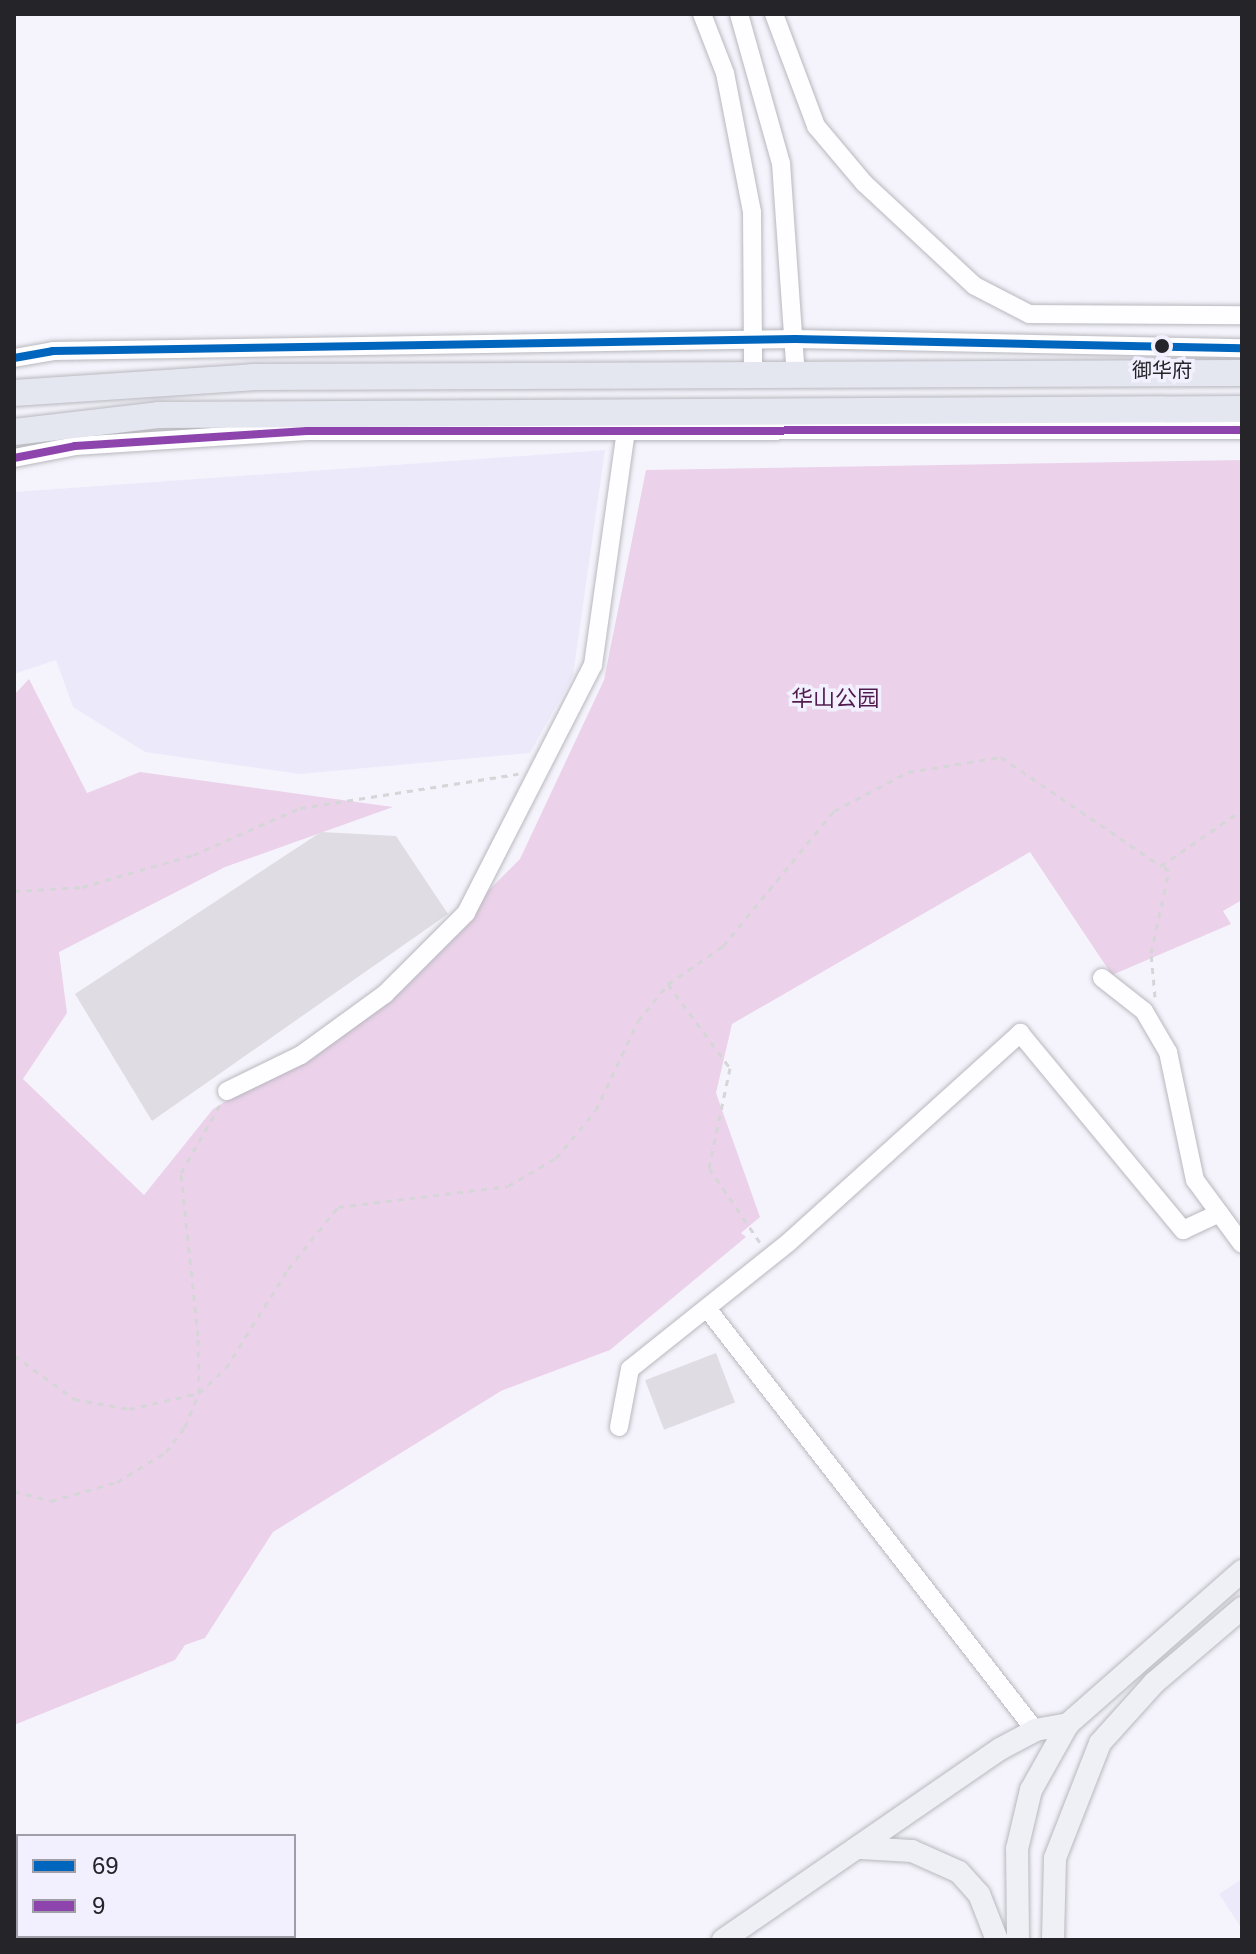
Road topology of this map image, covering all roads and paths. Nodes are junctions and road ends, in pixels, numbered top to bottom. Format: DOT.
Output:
graph roads {
  1 [pos="702,14"];
  2 [pos="739,14"];
  3 [pos="774,14"];
  4 [pos="1242,315"];
  5 [pos="795,339"];
  6 [pos="753,342"];
  7 [pos="1242,348"];
  8 [pos="14,358"];
  9 [pos="1242,373"];
  10 [pos="753,375"];
  11 [pos="796,375"];
  12 [pos="14,393"];
  13 [pos="1242,409"];
  14 [pos="1242,430"];
  15 [pos="626,431"];
  16 [pos="14,432"];
  17 [pos="14,458"];
  18 [pos="542,771"];
  19 [pos="1242,810"];
  20 [pos="1161,866"];
  21 [pos="14,891"];
  22 [pos="1102,978"];
  23 [pos="668,984"];
  24 [pos="1156,1002"];
  25 [pos="227,1091"];
  26 [pos="1219,1213"];
  27 [pos="1242,1244"];
  28 [pos="770,1258"];
  29 [pos="709,1311"];
  30 [pos="14,1355"];
  31 [pos="199,1393"];
  32 [pos="619,1427"];
  33 [pos="14,1491"];
  34 [pos="1242,1571"];
  35 [pos="1242,1608"];
  36 [pos="1068,1724"];
  37 [pos="1035,1730"];
  38 [pos="861,1848"];
  39 [pos="723,1940"];
  40 [pos="997,1940"];
  41 [pos="1018,1940"];
  42 [pos="1053,1940"];
  1 -- 6 [label="street"];
  2 -- 5 [label="street"];
  3 -- 4 [label="street"];
  5 -- 6 [label="street"];
  5 -- 7 [label="street"];
  5 -- 11 [label="street"];
  6 -- 8 [label="street"];
  6 -- 10 [label="street"];
  9 -- 11 [label="highway"];
  10 -- 11 [label="highway"];
  10 -- 12 [label="highway"];
  13 -- 16 [label="highway"];
  14 -- 15 [label="street"];
  15 -- 17 [label="street"];
  15 -- 18 [label="street"];
  18 -- 21 [label="path"];
  18 -- 25 [label="street"];
  19 -- 20 [label="path"];
  20 -- 23 [label="path"];
  20 -- 24 [label="path"];
  22 -- 26 [label="street"];
  23 -- 28 [label="path"];
  23 -- 31 [label="path"];
  25 -- 31 [label="path"];
  26 -- 27 [label="street"];
  26 -- 28 [label="street"];
  28 -- 29 [label="street"];
  29 -- 32 [label="street"];
  29 -- 37 [label="street"];
  30 -- 31 [label="path"];
  31 -- 33 [label="path"];
  34 -- 36 [label="main road"];
  35 -- 42 [label="main road"];
  36 -- 37 [label="main road"];
  36 -- 41 [label="main road"];
  37 -- 38 [label="main road"];
  38 -- 39 [label="main road"];
  38 -- 40 [label="main road"];
}
